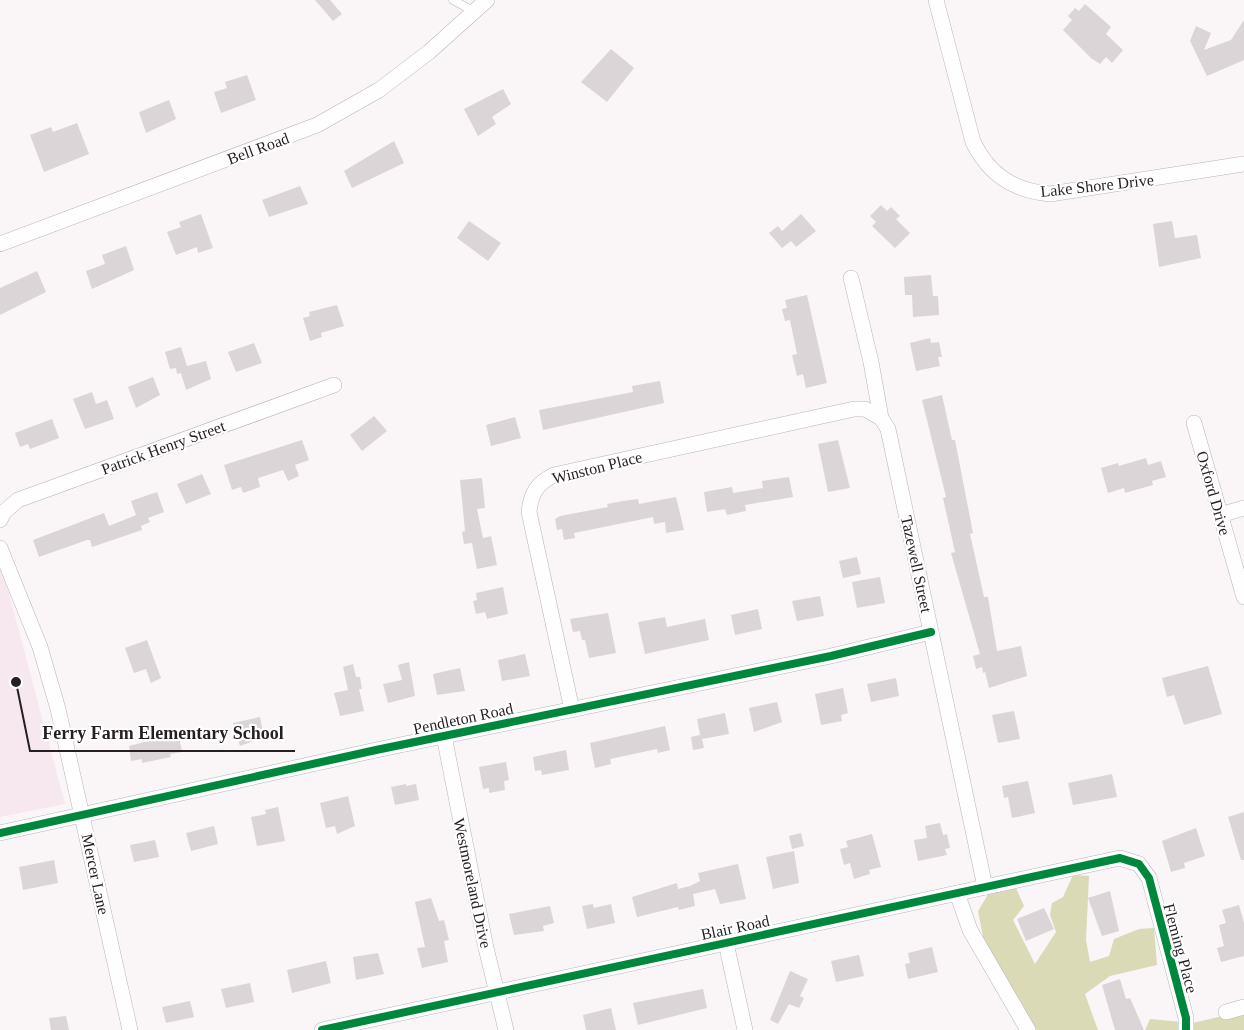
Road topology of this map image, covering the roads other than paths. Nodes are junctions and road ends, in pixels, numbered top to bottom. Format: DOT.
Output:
graph roads {
  1 [pos="453,0"];
  2 [pos="487,0"];
  3 [pos="936,0"];
  4 [pos="475,12"];
  5 [pos="1244,164"];
  6 [pos="0,244"];
  7 [pos="851,278"];
  8 [pos="334,385"];
  9 [pos="881,418"];
  10 [pos="1194,423"];
  11 [pos="1244,508"];
  12 [pos="1220,515"];
  13 [pos="0,520"];
  14 [pos="0,549"];
  15 [pos="1244,597"];
  16 [pos="931,632"];
  17 [pos="572,710"];
  18 [pos="444,736"];
  19 [pos="83,815"];
  20 [pos="0,833"];
  21 [pos="1147,874"];
  22 [pos="985,887"];
  23 [pos="957,893"];
  24 [pos="726,943"];
  25 [pos="497,992"];
  26 [pos="1244,1007"];
  27 [pos="1226,1012"];
  28 [pos="130,1030"];
  29 [pos="322,1030"];
  30 [pos="506,1030"];
  31 [pos="745,1030"];
  32 [pos="1028,1030"];
  33 [pos="1186,1030"];
  1 -- 4 [label="lane"];
  2 -- 4 [label="street, Bell Road"];
  3 -- 5 [label="street, Lake Shore Drive"];
  4 -- 6 [label="street, Bell Road"];
  7 -- 9 [label="street, Tazewell Street"];
  8 -- 13 [label="street, Patrick Henry Street"];
  9 -- 16 [label="street, Tazewell Street"];
  9 -- 17 [label="street, Winston Place"];
  10 -- 12 [label="street, Oxford Drive"];
  11 -- 12 [label="street"];
  12 -- 15 [label="street, Oxford Drive"];
  14 -- 19 [label="street, Mercer Lane"];
  16 -- 17 [label="street, Pendleton Road"];
  16 -- 22 [label="street, Tazewell Street"];
  17 -- 18 [label="street, Pendleton Road"];
  18 -- 19 [label="street, Pendleton Road"];
  18 -- 25 [label="street, Westmoreland Drive"];
  19 -- 20 [label="street, Pendleton Road"];
  19 -- 28 [label="street, Mercer Lane"];
  21 -- 22 [label="street, Blair Road"];
  21 -- 33 [label="street, Fleming Place"];
  22 -- 23 [label="street, Blair Road"];
  23 -- 24 [label="street, Blair Road"];
  23 -- 32 [label="street"];
  24 -- 25 [label="street, Blair Road"];
  24 -- 31 [label="street"];
  25 -- 29 [label="street, Blair Road"];
  25 -- 30 [label="street, Westmoreland Drive"];
  26 -- 27 [label="street"];
}
